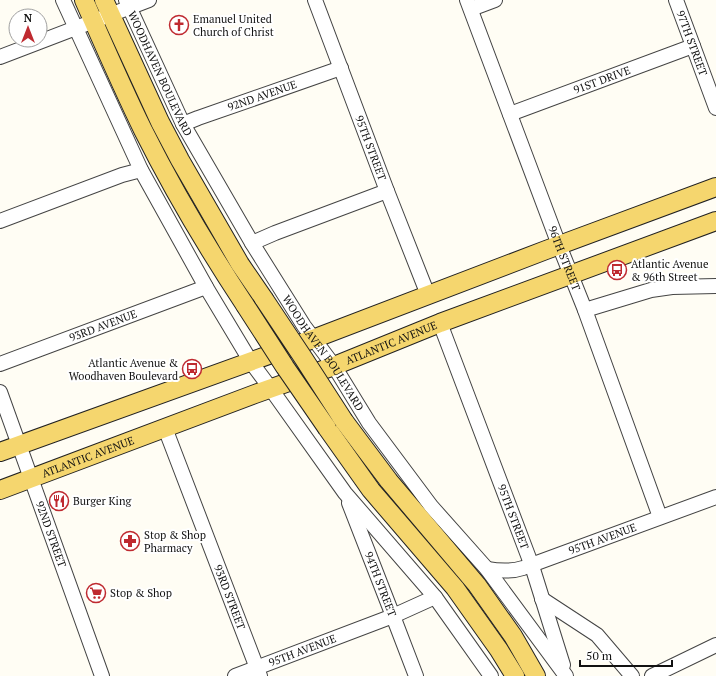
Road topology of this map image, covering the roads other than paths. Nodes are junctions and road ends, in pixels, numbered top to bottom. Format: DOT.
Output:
graph roads {
  1 [pos="63,0"];
  2 [pos="84,0"];
  3 [pos="149,0"];
  4 [pos="315,0"];
  5 [pos="495,0"];
  6 [pos="676,0"];
  7 [pos="127,4"];
  8 [pos="469,5"];
  9 [pos="108,7"];
  10 [pos="93,21"];
  11 [pos="76,28"];
  12 [pos="693,46"];
  13 [pos="0,56"];
  14 [pos="341,68"];
  15 [pos="716,108"];
  16 [pos="510,114"];
  17 [pos="183,124"];
  18 [pos="141,170"];
  19 [pos="716,187"];
  20 [pos="387,191"];
  21 [pos="0,221"];
  22 [pos="716,221"];
  23 [pos="252,243"];
  24 [pos="559,245"];
  25 [pos="570,275"];
  26 [pos="716,286"];
  27 [pos="206,287"];
  28 [pos="428,295"];
  29 [pos="585,310"];
  30 [pos="440,323"];
  31 [pos="313,339"];
  32 [pos="251,362"];
  33 [pos="0,364"];
  34 [pos="334,366"];
  35 [pos="271,389"];
  36 [pos="0,392"];
  37 [pos="165,428"];
  38 [pos="19,445"];
  39 [pos="0,452"];
  40 [pos="31,479"];
  41 [pos="0,490"];
  42 [pos="345,493"];
  43 [pos="716,497"];
  44 [pos="660,517"];
  45 [pos="532,566"];
  46 [pos="487,569"];
  47 [pos="435,597"];
  48 [pos="542,599"];
  49 [pos="393,616"];
  50 [pos="716,645"];
  51 [pos="259,672"];
  52 [pos="102,676"];
  53 [pos="235,676"];
  54 [pos="416,676"];
  55 [pos="491,676"];
  56 [pos="515,676"];
  57 [pos="536,676"];
  58 [pos="567,676"];
  59 [pos="632,676"];
  60 [pos="652,676"];
  1 -- 11 [label="street"];
  2 -- 10 [label="main road"];
  3 -- 7 [label="street"];
  4 -- 14 [label="street, 95TH STREET"];
  5 -- 8 [label="street"];
  6 -- 12 [label="street, 97TH STREET"];
  7 -- 9 [label="street"];
  7 -- 17 [label="street, WOODHAVEN BOULEVARD"];
  8 -- 16 [label="street, 96TH STREET"];
  9 -- 10 [label="street"];
  9 -- 57 [label="main road, WOODHAVEN BOULEVARD, bridge"];
  10 -- 11 [label="street"];
  10 -- 56 [label="main road, bridge"];
  11 -- 13 [label="street"];
  11 -- 18 [label="street"];
  12 -- 15 [label="street, 97TH STREET"];
  12 -- 16 [label="street, 91ST DRIVE"];
  14 -- 17 [label="street, 92ND AVENUE"];
  14 -- 20 [label="street, 95TH STREET"];
  16 -- 24 [label="street, 96TH STREET"];
  17 -- 23 [label="street, WOODHAVEN BOULEVARD"];
  18 -- 21 [label="street"];
  18 -- 27 [label="street"];
  19 -- 24 [label="main road"];
  20 -- 23 [label="street"];
  20 -- 28 [label="street, 95TH STREET"];
  22 -- 25 [label="main road, ATLANTIC AVENUE"];
  23 -- 31 [label="street, WOODHAVEN BOULEVARD"];
  24 -- 25 [label="street, 96TH STREET"];
  24 -- 28 [label="main road"];
  25 -- 29 [label="street, 96TH STREET"];
  25 -- 30 [label="main road, ATLANTIC AVENUE"];
  26 -- 29 [label="street"];
  27 -- 32 [label="street"];
  27 -- 33 [label="street, 93RD AVENUE"];
  28 -- 31 [label="main road"];
  29 -- 44 [label="street, 96TH STREET"];
  30 -- 34 [label="main road, ATLANTIC AVENUE"];
  30 -- 45 [label="street, 95TH STREET"];
  31 -- 32 [label="main road"];
  31 -- 34 [label="street, WOODHAVEN BOULEVARD"];
  32 -- 35 [label="street"];
  32 -- 38 [label="main road"];
  34 -- 35 [label="main road, ATLANTIC AVENUE"];
  34 -- 46 [label="street, WOODHAVEN BOULEVARD"];
  35 -- 37 [label="main road, ATLANTIC AVENUE"];
  35 -- 42 [label="street"];
  36 -- 38 [label="street, 92ND STREET"];
  37 -- 40 [label="main road, ATLANTIC AVENUE"];
  37 -- 51 [label="street, 93RD STREET"];
  38 -- 39 [label="main road"];
  38 -- 40 [label="street, 92ND STREET"];
  40 -- 41 [label="main road, ATLANTIC AVENUE"];
  40 -- 52 [label="street, 92ND STREET"];
  42 -- 47 [label="street"];
  42 -- 49 [label="street, 94TH STREET"];
  43 -- 44 [label="street, 95TH AVENUE"];
  44 -- 45 [label="street, 95TH AVENUE"];
  45 -- 46 [label="street, 95TH AVENUE"];
  45 -- 48 [label="street, 95TH STREET"];
  46 -- 58 [label="street, WOODHAVEN BOULEVARD"];
  47 -- 49 [label="street, 95TH AVENUE"];
  47 -- 55 [label="street"];
  48 -- 58 [label="street, WOODHAVEN BOULEVARD"];
  48 -- 59 [label="street"];
  49 -- 51 [label="street, 95TH AVENUE"];
  49 -- 54 [label="street, 94TH STREET"];
  50 -- 60 [label="street"];
  51 -- 53 [label="street, 95TH AVENUE"];
}
